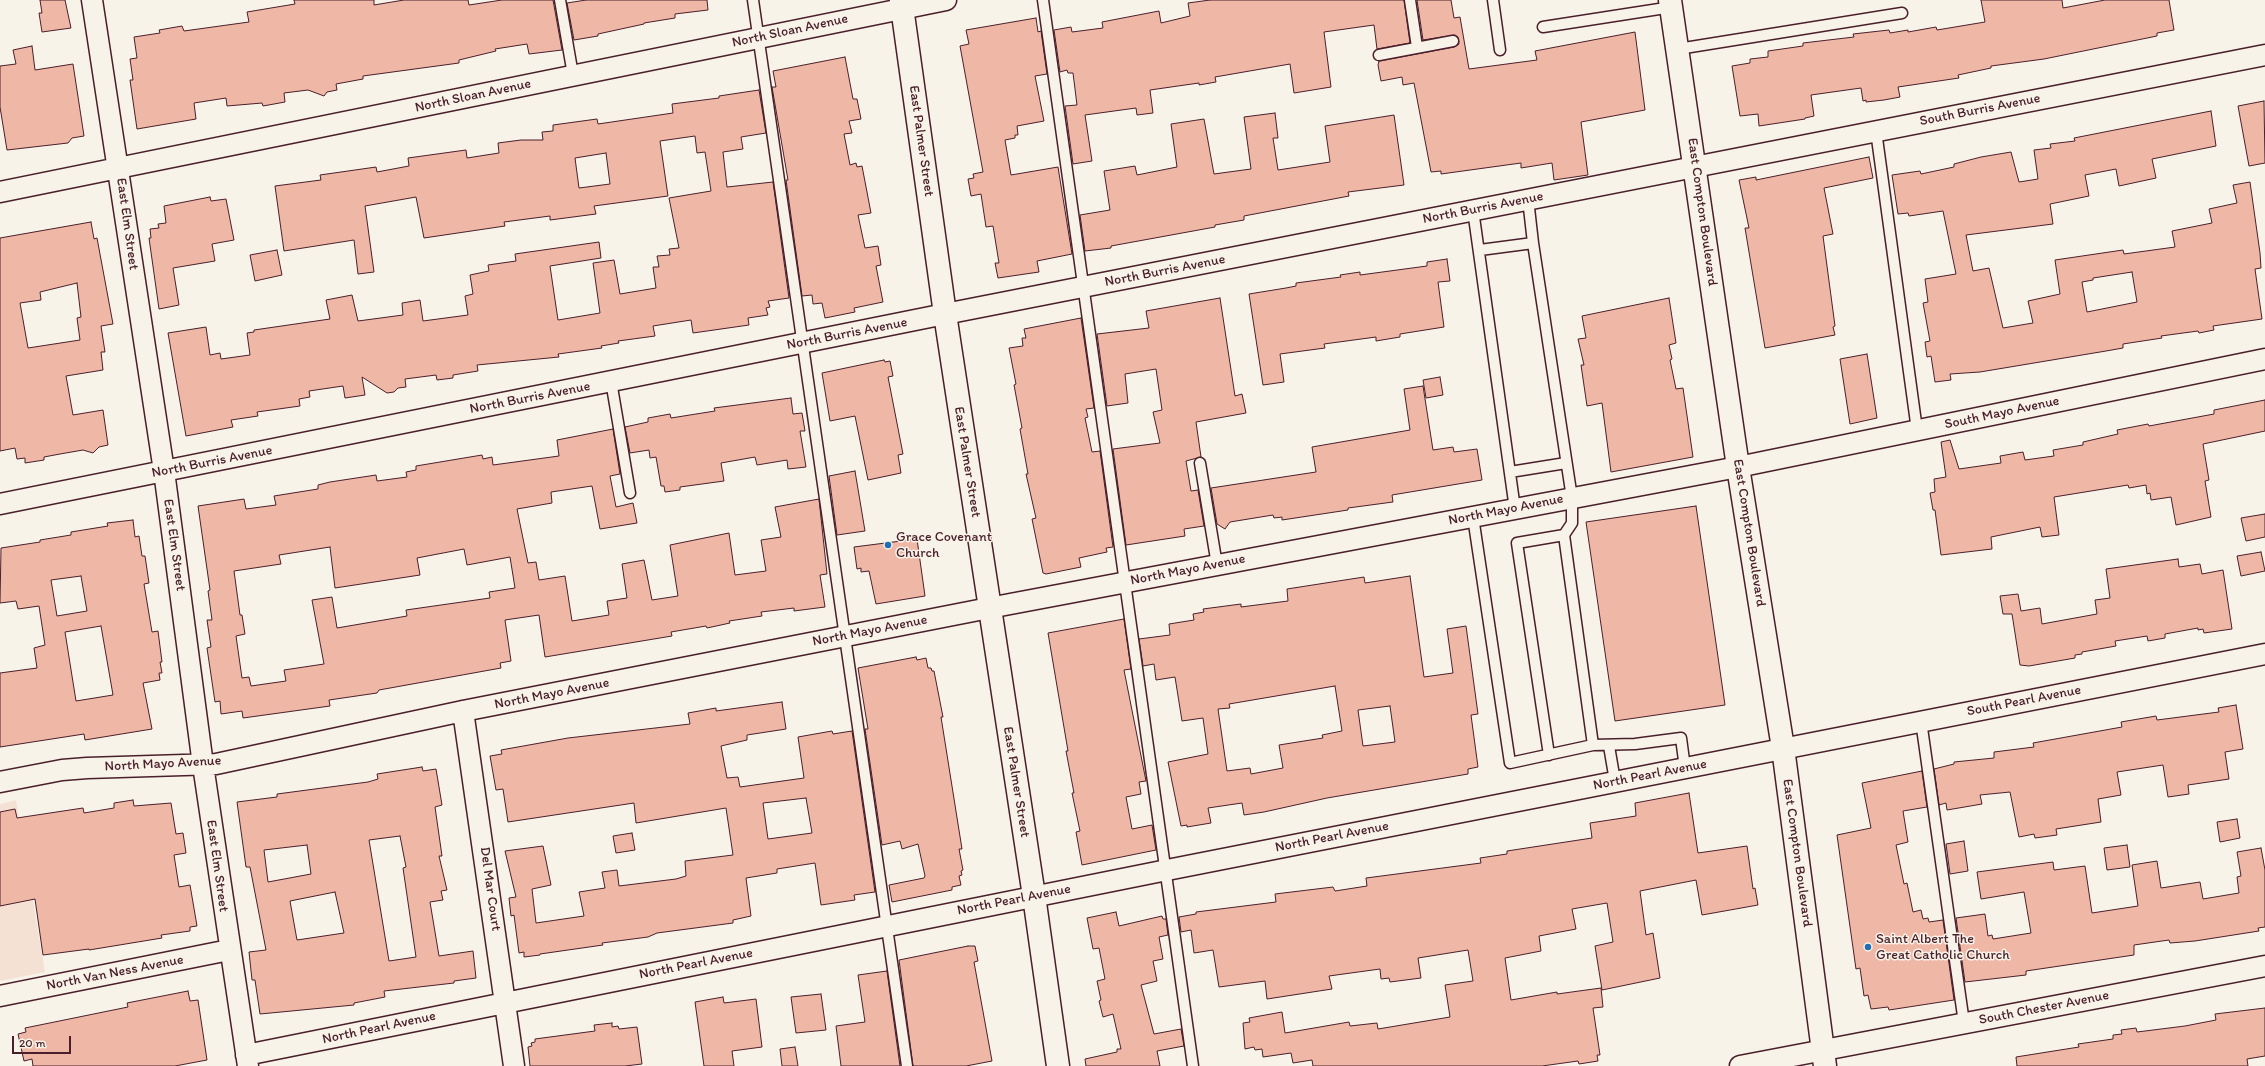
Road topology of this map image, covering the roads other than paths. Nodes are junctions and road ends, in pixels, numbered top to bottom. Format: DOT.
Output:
graph roads {
  1 [pos="92,0"];
  2 [pos="560,0"];
  3 [pos="753,0"];
  4 [pos="946,0"];
  5 [pos="1043,0"];
  6 [pos="1410,0"];
  7 [pos="1493,0"];
  8 [pos="901,4"];
  9 [pos="1671,4"];
  10 [pos="1902,13"];
  11 [pos="1543,27"];
  12 [pos="759,38"];
  13 [pos="1453,41"];
  14 [pos="1417,47"];
  15 [pos="1678,49"];
  16 [pos="1500,50"];
  17 [pos="1379,55"];
  18 [pos="2265,55"];
  19 [pos="573,76"];
  20 [pos="1876,131"];
  21 [pos="1695,166"];
  22 [pos="119,168"];
  23 [pos="0,192"];
  24 [pos="1528,199"];
  25 [pos="1473,210"];
  26 [pos="1533,243"];
  27 [pos="1480,250"];
  28 [pos="1082,287"];
  29 [pos="945,314"];
  30 [pos="802,343"];
  31 [pos="2265,359"];
  32 [pos="610,381"];
  33 [pos="1917,430"];
  34 [pos="1566,463"];
  35 [pos="1200,464"];
  36 [pos="1738,467"];
  37 [pos="164,471"];
  38 [pos="1510,472"];
  39 [pos="630,493"];
  40 [pos="1572,498"];
  41 [pos="0,504"];
  42 [pos="1515,509"];
  43 [pos="1473,517"];
  44 [pos="1564,535"];
  45 [pos="1217,564"];
  46 [pos="1124,582"];
  47 [pos="989,608"];
  48 [pos="844,636"];
  49 [pos="2265,654"];
  50 [pos="464,712"];
  51 [pos="1921,721"];
  52 [pos="1593,745"];
  53 [pos="1609,746"];
  54 [pos="1783,748"];
  55 [pos="1549,755"];
  56 [pos="203,765"];
  57 [pos="1685,768"];
  58 [pos="1615,781"];
  59 [pos="0,782"];
  60 [pos="1166,870"];
  61 [pos="1034,896"];
  62 [pos="888,926"];
  63 [pos="229,950"];
  64 [pos="2265,966"];
  65 [pos="0,996"];
  66 [pos="506,1002"];
  67 [pos="1964,1023"];
  68 [pos="1824,1058"];
  69 [pos="247,1060"];
  70 [pos="514,1066"];
  71 [pos="907,1066"];
  72 [pos="1058,1066"];
  73 [pos="1193,1066"];
  74 [pos="1740,1066"];
  1 -- 22 [label="street, East Elm Street"];
  2 -- 19 [label="lane"];
  3 -- 12 [label="lane"];
  4 -- 8 [label="street, North Sloan Avenue"];
  5 -- 28 [label="lane"];
  6 -- 14 [label="lane"];
  7 -- 16 [label="lane"];
  8 -- 12 [label="street, North Sloan Avenue"];
  8 -- 29 [label="main road, East Palmer Street"];
  9 -- 11 [label="lane"];
  9 -- 15 [label="main road, East Compton Boulevard"];
  10 -- 15 [label="lane"];
  12 -- 19 [label="street, North Sloan Avenue"];
  12 -- 30 [label="lane"];
  13 -- 14 [label="lane"];
  14 -- 17 [label="lane"];
  15 -- 21 [label="main road, East Compton Boulevard"];
  18 -- 20 [label="street, South Burris Avenue"];
  19 -- 22 [label="street, North Sloan Avenue"];
  20 -- 21 [label="street, South Burris Avenue"];
  20 -- 33 [label="lane"];
  21 -- 24 [label="street, North Burris Avenue"];
  21 -- 36 [label="main road, East Compton Boulevard"];
  22 -- 23 [label="street, North Sloan Avenue"];
  22 -- 37 [label="street, East Elm Street"];
  24 -- 25 [label="street, North Burris Avenue"];
  24 -- 26 [label="lane"];
  25 -- 27 [label="lane"];
  25 -- 28 [label="street, North Burris Avenue"];
  26 -- 27 [label="lane"];
  26 -- 34 [label="lane"];
  27 -- 38 [label="lane"];
  28 -- 29 [label="street, North Burris Avenue"];
  28 -- 46 [label="lane"];
  29 -- 30 [label="street, North Burris Avenue"];
  29 -- 47 [label="main road, East Palmer Street"];
  30 -- 32 [label="street, North Burris Avenue"];
  30 -- 48 [label="lane"];
  31 -- 33 [label="street, South Mayo Avenue"];
  32 -- 37 [label="street, North Burris Avenue"];
  32 -- 39 [label="lane"];
  33 -- 36 [label="street, South Mayo Avenue"];
  34 -- 38 [label="lane"];
  34 -- 40 [label="lane"];
  35 -- 45 [label="lane"];
  36 -- 40 [label="street, North Mayo Avenue"];
  36 -- 54 [label="main road, East Compton Boulevard"];
  37 -- 41 [label="street, North Burris Avenue"];
  37 -- 56 [label="street, East Elm Street"];
  38 -- 42 [label="lane"];
  40 -- 42 [label="street, North Mayo Avenue"];
  40 -- 44 [label="lane"];
  42 -- 43 [label="street, North Mayo Avenue"];
  43 -- 45 [label="street, North Mayo Avenue"];
  43 -- 55 [label="lane"];
  44 -- 52 [label="lane"];
  44 -- 55 [label="lane"];
  45 -- 46 [label="street, North Mayo Avenue"];
  46 -- 47 [label="street, North Mayo Avenue"];
  46 -- 60 [label="lane"];
  47 -- 48 [label="street, North Mayo Avenue"];
  47 -- 61 [label="main road, East Palmer Street"];
  48 -- 50 [label="street, North Mayo Avenue"];
  48 -- 62 [label="lane"];
  49 -- 51 [label="street, South Pearl Avenue"];
  50 -- 56 [label="street, North Mayo Avenue"];
  50 -- 66 [label="street, Del Mar Court"];
  51 -- 54 [label="street, South Pearl Avenue"];
  51 -- 67 [label="lane"];
  52 -- 53 [label="lane"];
  52 -- 55 [label="lane"];
  53 -- 57 [label="lane"];
  53 -- 58 [label="lane"];
  54 -- 57 [label="street, North Pearl Avenue"];
  54 -- 68 [label="main road, East Compton Boulevard"];
  56 -- 59 [label="street, North Mayo Avenue"];
  56 -- 63 [label="street, East Elm Street"];
  57 -- 58 [label="street, North Pearl Avenue"];
  58 -- 60 [label="street, North Pearl Avenue"];
  60 -- 61 [label="street, North Pearl Avenue"];
  60 -- 73 [label="lane"];
  61 -- 62 [label="street, North Pearl Avenue"];
  61 -- 72 [label="main road, East Palmer Street"];
  62 -- 66 [label="street, North Pearl Avenue"];
  62 -- 71 [label="lane"];
  63 -- 65 [label="street, North Van Ness Avenue"];
  63 -- 69 [label="street, East Elm Street"];
  64 -- 67 [label="street, South Chester Avenue"];
  66 -- 69 [label="street, North Pearl Avenue"];
  66 -- 70 [label="street, Del Mar Court"];
  67 -- 68 [label="street, South Chester Avenue"];
  68 -- 74 [label="street, South Chester Avenue"];
}
